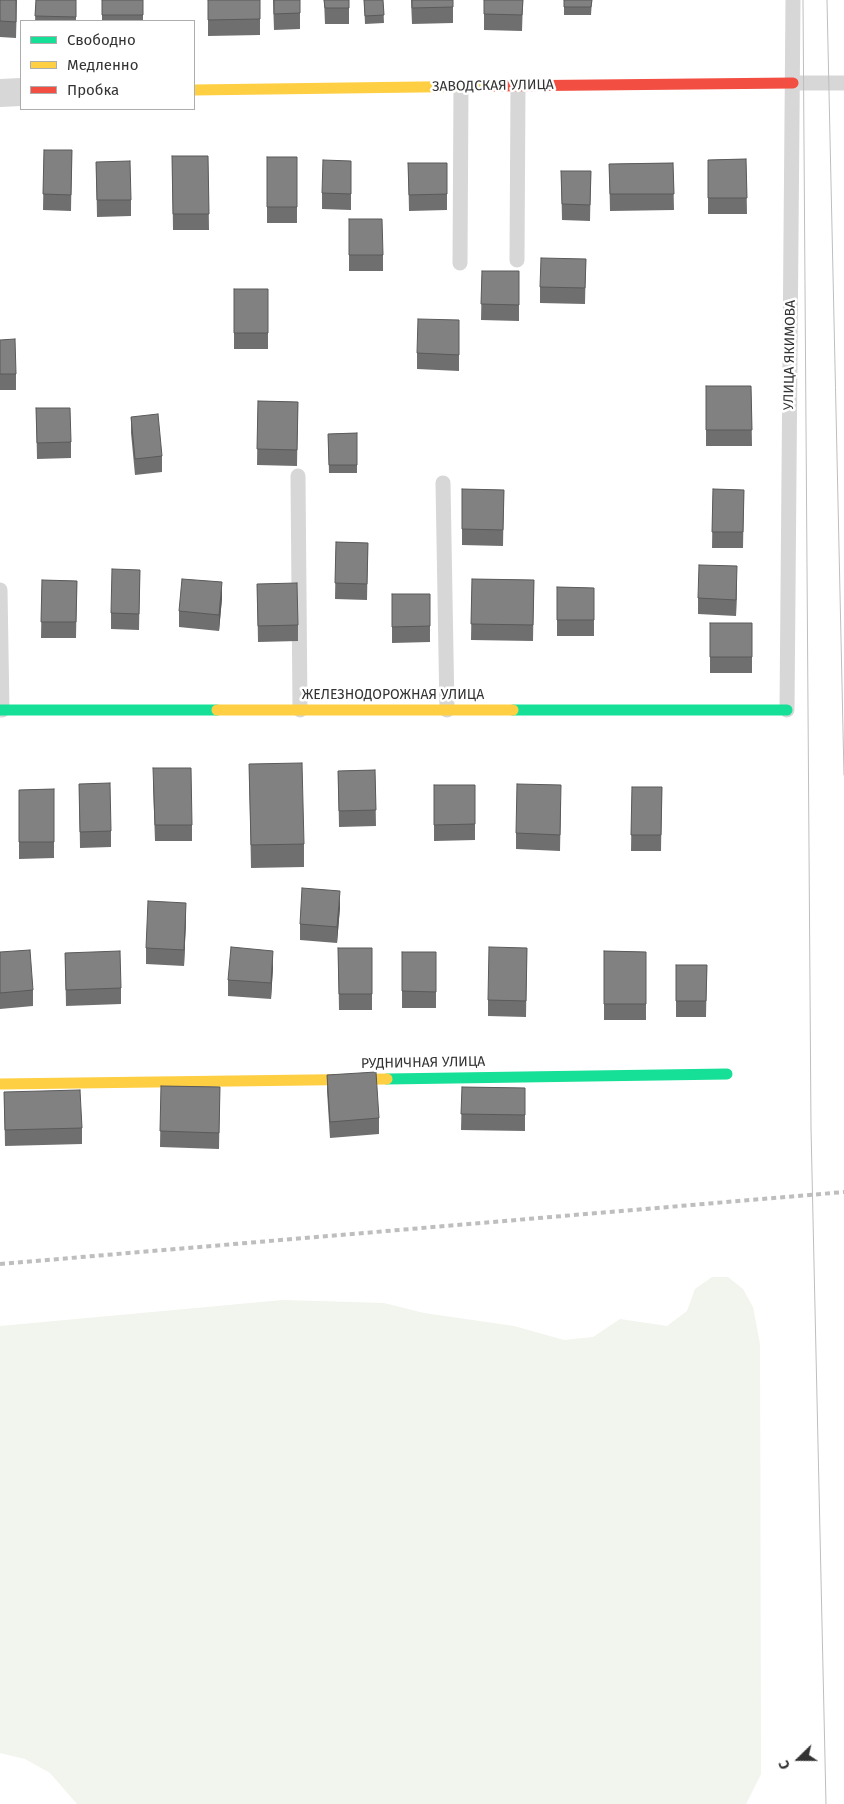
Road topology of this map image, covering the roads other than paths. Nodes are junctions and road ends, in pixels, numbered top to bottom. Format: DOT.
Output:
graph roads {
  1 [pos="793,0"];
  2 [pos="793,83"];
  3 [pos="844,83"];
  4 [pos="518,86"];
  5 [pos="461,87"];
  6 [pos="195,90"];
  7 [pos="20,92"];
  8 [pos="0,93"];
  9 [pos="517,260"];
  10 [pos="460,264"];
  11 [pos="298,476"];
  12 [pos="443,483"];
  13 [pos="0,590"];
  14 [pos="1,710"];
  15 [pos="300,710"];
  16 [pos="447,710"];
  17 [pos="787,710"];
  18 [pos="727,1074"];
  19 [pos="0,1084"];
  1 -- 2 [label="lane, УЛИЦА ЯКИМОВА"];
  2 -- 3 [label="lane"];
  2 -- 4 [label="street, ЗАВОДСКАЯ УЛИЦА"];
  2 -- 17 [label="lane, УЛИЦА ЯКИМОВА"];
  4 -- 5 [label="street, ЗАВОДСКАЯ УЛИЦА"];
  4 -- 9 [label="lane"];
  5 -- 6 [label="street, ЗАВОДСКАЯ УЛИЦА"];
  5 -- 10 [label="lane"];
  7 -- 8 [label="street"];
  11 -- 15 [label="lane"];
  12 -- 16 [label="lane"];
  13 -- 14 [label="lane"];
  14 -- 15 [label="street, ЖЕЛЕЗНОДОРОЖНАЯ УЛИЦА"];
  15 -- 16 [label="street, ЖЕЛЕЗНОДОРОЖНАЯ УЛИЦА"];
  16 -- 17 [label="street, ЖЕЛЕЗНОДОРОЖНАЯ УЛИЦА"];
  18 -- 19 [label="street, РУДНИЧНАЯ УЛИЦА"];
}
